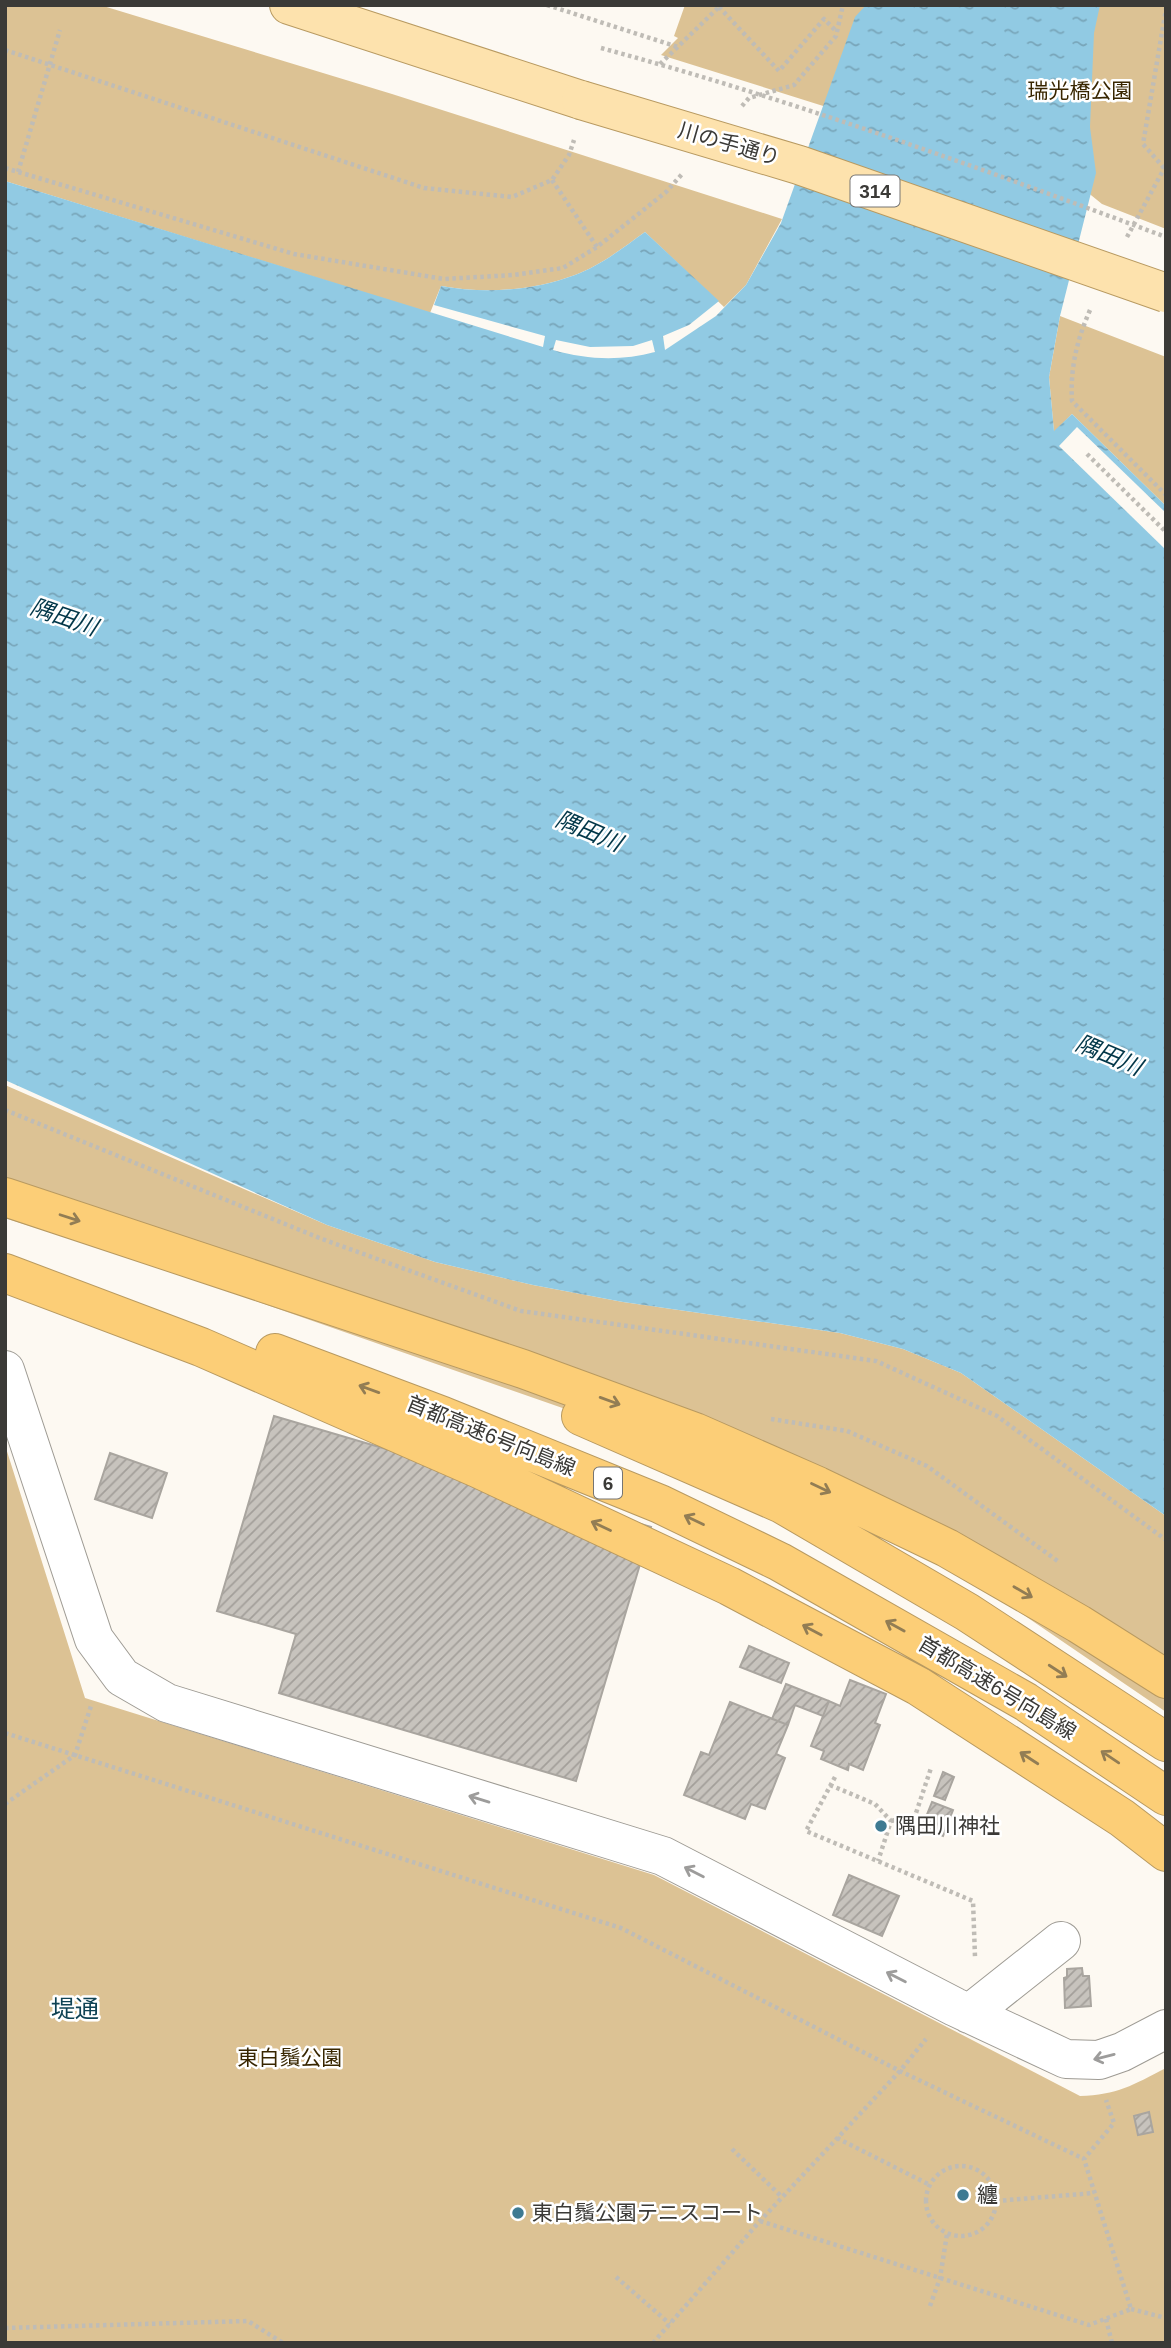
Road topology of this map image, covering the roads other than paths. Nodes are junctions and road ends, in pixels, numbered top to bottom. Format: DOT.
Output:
graph roads {
  1 [pos="289,5"];
  2 [pos="1166,293"];
  3 [pos="5,1197"];
  4 [pos="5,1263"];
  5 [pos="226,1270"];
  6 [pos="5,1273"];
  7 [pos="5,1370"];
  8 [pos="1166,1679"];
  9 [pos="1166,1742"];
  10 [pos="1166,1796"];
  11 [pos="1166,1852"];
  12 [pos="1061,1941"];
  13 [pos="962,2010"];
  14 [pos="1166,2029"];
  1 -- 2 [label="main road, 川の手通り / 314, bridge"];
  3 -- 5 [label="highway, one-way"];
  10 -- 4 [label="highway, 首都高速6号向島線 / 6, one-way"];
  5 -- 8 [label="highway, one-way"];
  5 -- 9 [label="highway, one-way"];
  11 -- 6 [label="highway, one-way"];
  13 -- 7 [label="street, one-way"];
  12 -- 13 [label="street"];
  14 -- 13 [label="street, one-way"];
}
